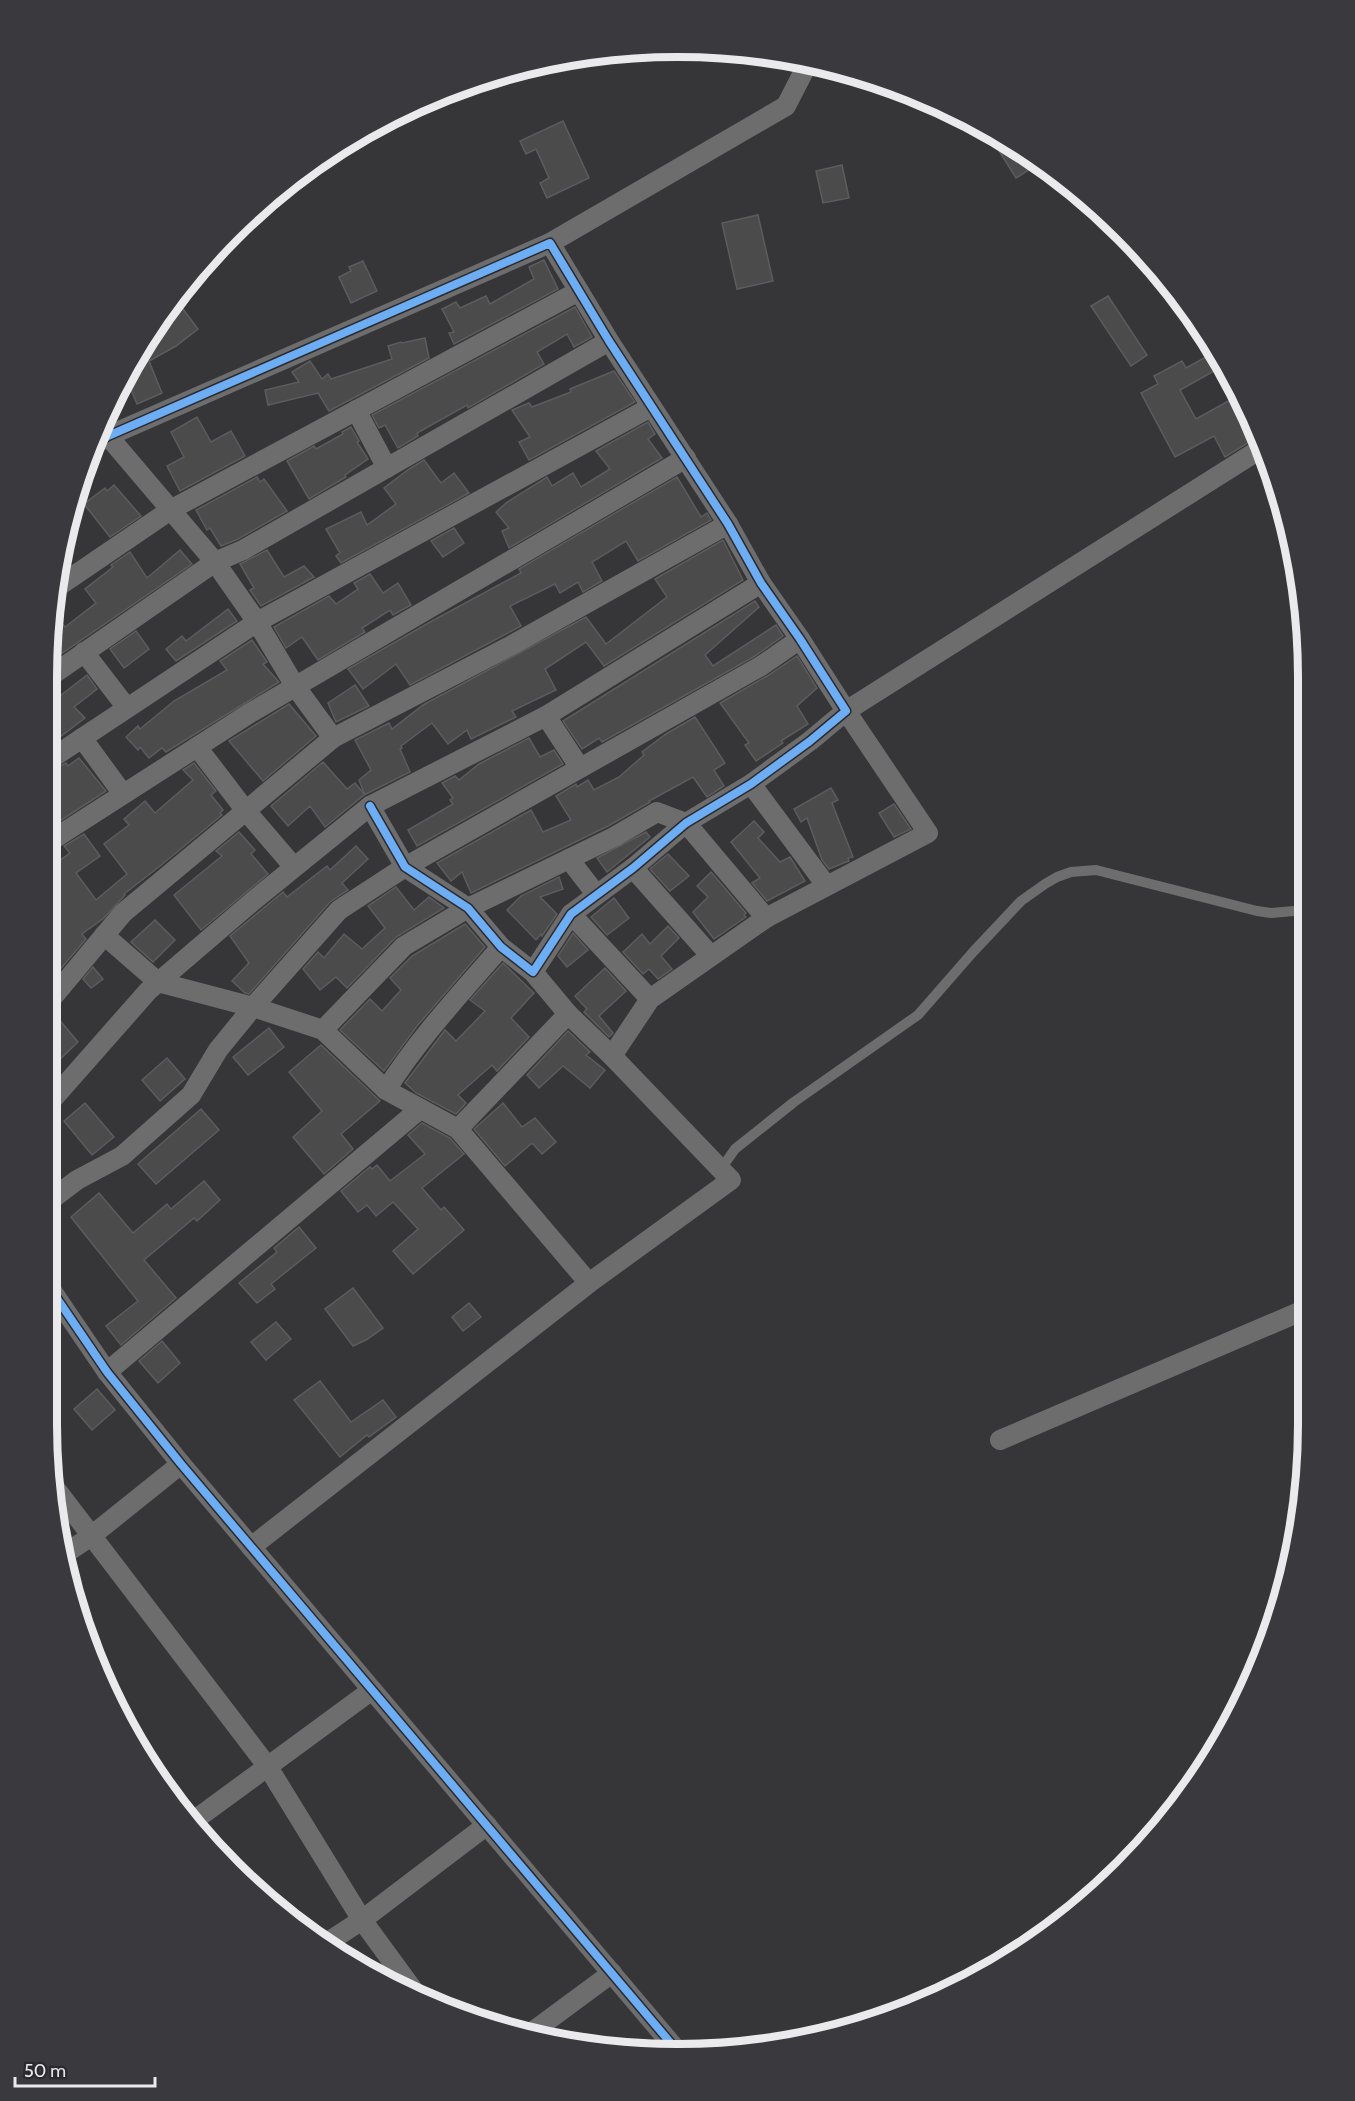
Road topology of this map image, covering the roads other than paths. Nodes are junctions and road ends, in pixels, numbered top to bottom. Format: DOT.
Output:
graph roads {
  1 [pos="804,70"];
  2 [pos="550,243"];
  3 [pos="579,291"];
  4 [pos="609,341"];
  5 [pos="651,407"];
  6 [pos="356,410"];
  7 [pos="106,435"];
  8 [pos="103,442"];
  9 [pos="1255,452"];
  10 [pos="686,458"];
  11 [pos="387,468"];
  12 [pos="172,509"];
  13 [pos="728,524"];
  14 [pos="215,561"];
  15 [pos="65,582"];
  16 [pos="761,583"];
  17 [pos="257,622"];
  18 [pos="800,639"];
  19 [pos="84,652"];
  20 [pos="57,671"];
  21 [pos="295,686"];
  22 [pos="127,708"];
  23 [pos="846,711"];
  24 [pos="546,716"];
  25 [pos="82,738"];
  26 [pos="333,738"];
  27 [pos="198,747"];
  28 [pos="57,755"];
  29 [pos="580,768"];
  30 [pos="751,784"];
  31 [pos="123,794"];
  32 [pos="370,806"];
  33 [pos="246,811"];
  34 [pos="686,823"];
  35 [pos="57,837"];
  36 [pos="569,859"];
  37 [pos="294,867"];
  38 [pos="405,867"];
  39 [pos="633,868"];
  40 [pos="826,885"];
  41 [pos="596,894"];
  42 [pos="468,908"];
  43 [pos="1298,911"];
  44 [pos="571,914"];
  45 [pos="766,918"];
  46 [pos="104,935"];
  47 [pos="501,947"];
  48 [pos="711,956"];
  49 [pos="532,972"];
  50 [pos="158,982"];
  51 [pos="57,992"];
  52 [pos="650,999"];
  53 [pos="253,1008"];
  54 [pos="568,1014"];
  55 [pos="323,1030"];
  56 [pos="612,1056"];
  57 [pos="386,1090"];
  58 [pos="57,1094"];
  59 [pos="420,1108"];
  60 [pos="458,1129"];
  61 [pos="721,1169"];
  62 [pos="57,1195"];
  63 [pos="589,1283"];
  64 [pos="57,1298"];
  65 [pos="1298,1313"];
  66 [pos="107,1372"];
  67 [pos="1000,1440"];
  68 [pos="181,1464"];
  69 [pos="61,1497"];
  70 [pos="90,1537"];
  71 [pos="252,1547"];
  72 [pos="70,1550"];
  73 [pos="372,1690"];
  74 [pos="268,1767"];
  75 [pos="198,1817"];
  76 [pos="488,1826"];
  77 [pos="362,1920"];
  78 [pos="333,1939"];
  79 [pos="612,1973"];
  80 [pos="407,1982"];
  81 [pos="538,2028"];
  82 [pos="671,2044"];
  1 -- 2 [label="street"];
  2 -- 3 [label="street"];
  2 -- 7 [label="street"];
  3 -- 4 [label="street"];
  3 -- 6 [label="street"];
  4 -- 5 [label="street"];
  4 -- 11 [label="street"];
  5 -- 10 [label="street"];
  5 -- 17 [label="street"];
  6 -- 11 [label="street"];
  6 -- 12 [label="street"];
  8 -- 12 [label="street"];
  9 -- 23 [label="street"];
  10 -- 13 [label="street"];
  10 -- 21 [label="street"];
  11 -- 14 [label="street"];
  12 -- 14 [label="street"];
  12 -- 15 [label="street"];
  13 -- 16 [label="street"];
  13 -- 26 [label="street"];
  14 -- 17 [label="street"];
  14 -- 19 [label="street"];
  16 -- 18 [label="street"];
  16 -- 24 [label="street"];
  17 -- 21 [label="street"];
  17 -- 22 [label="street"];
  18 -- 23 [label="street"];
  18 -- 29 [label="street"];
  19 -- 20 [label="street"];
  19 -- 22 [label="street"];
  21 -- 26 [label="street"];
  21 -- 27 [label="street"];
  22 -- 25 [label="street"];
  23 -- 30 [label="street"];
  23 -- 40 [label="street"];
  24 -- 29 [label="street"];
  24 -- 32 [label="street"];
  25 -- 28 [label="street"];
  25 -- 31 [label="street"];
  26 -- 33 [label="street"];
  27 -- 31 [label="street"];
  27 -- 33 [label="street"];
  29 -- 38 [label="street"];
  30 -- 34 [label="street"];
  30 -- 40 [label="street"];
  31 -- 35 [label="street"];
  32 -- 37 [label="street"];
  32 -- 38 [label="street"];
  33 -- 37 [label="street"];
  33 -- 46 [label="street"];
  34 -- 36 [label="street"];
  34 -- 39 [label="street"];
  34 -- 45 [label="street"];
  36 -- 41 [label="street"];
  36 -- 42 [label="street"];
  37 -- 50 [label="street"];
  38 -- 42 [label="street"];
  38 -- 53 [label="street"];
  39 -- 41 [label="street"];
  39 -- 48 [label="street"];
  40 -- 45 [label="street"];
  41 -- 44 [label="street"];
  42 -- 47 [label="street"];
  42 -- 55 [label="street"];
  43 -- 61 [label="lane"];
  44 -- 49 [label="street"];
  44 -- 52 [label="street"];
  45 -- 48 [label="street"];
  46 -- 50 [label="street"];
  46 -- 51 [label="street"];
  47 -- 49 [label="street"];
  47 -- 57 [label="street"];
  48 -- 52 [label="street"];
  49 -- 54 [label="street"];
  50 -- 53 [label="street"];
  50 -- 58 [label="street"];
  52 -- 56 [label="street"];
  53 -- 55 [label="street"];
  53 -- 62 [label="street"];
  54 -- 56 [label="street"];
  54 -- 60 [label="street"];
  55 -- 57 [label="street"];
  56 -- 61 [label="street"];
  57 -- 59 [label="street"];
  59 -- 60 [label="street"];
  59 -- 66 [label="street"];
  60 -- 63 [label="street"];
  61 -- 63 [label="street"];
  63 -- 71 [label="street"];
  64 -- 66 [label="street"];
  65 -- 67 [label="street"];
  66 -- 68 [label="street"];
  68 -- 70 [label="street"];
  68 -- 71 [label="street"];
  69 -- 70 [label="street"];
  70 -- 72 [label="street"];
  70 -- 74 [label="street"];
  71 -- 73 [label="street"];
  73 -- 74 [label="street"];
  73 -- 76 [label="street"];
  74 -- 75 [label="street"];
  74 -- 77 [label="street"];
  76 -- 77 [label="street"];
  76 -- 79 [label="street"];
  77 -- 78 [label="street"];
  77 -- 80 [label="street"];
  79 -- 81 [label="street"];
  79 -- 82 [label="street"];
}
